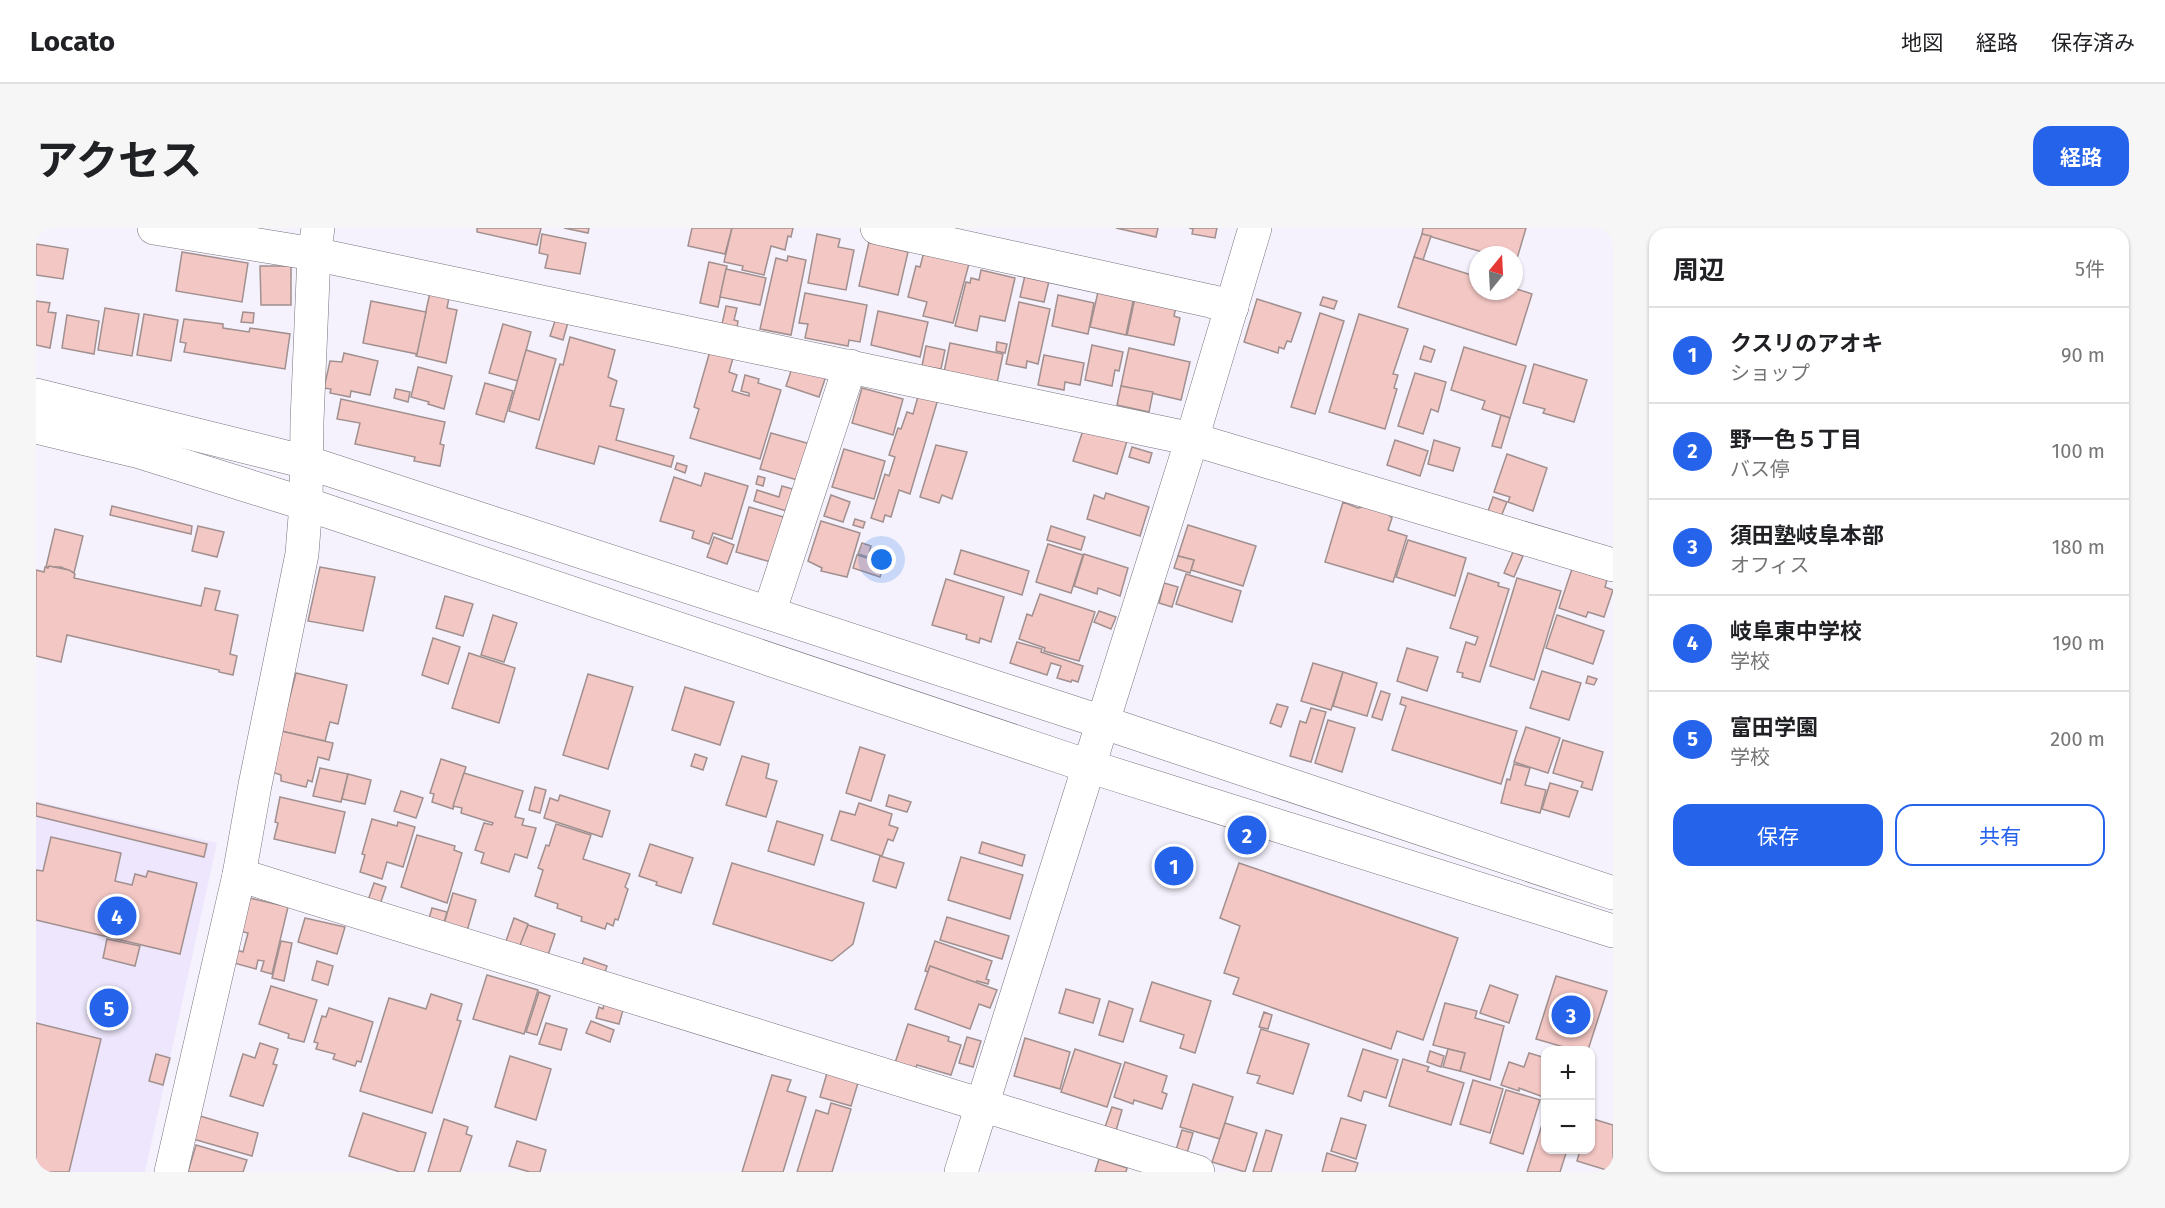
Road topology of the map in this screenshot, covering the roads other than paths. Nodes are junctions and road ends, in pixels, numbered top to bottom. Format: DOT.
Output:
graph roads {
  1 [pos="153,228"];
  2 [pos="877,228"];
  3 [pos="1255,228"];
  4 [pos="316,241"];
  5 [pos="1232,307"];
  6 [pos="850,366"];
  7 [pos="36,395"];
  8 [pos="36,427"];
  9 [pos="1192,439"];
  10 [pos="306,462"];
  11 [pos="306,504"];
  12 [pos="1613,565"];
  13 [pos="769,613"];
  14 [pos="1102,722"];
  15 [pos="1088,766"];
  16 [pos="239,875"];
  17 [pos="1613,893"];
  18 [pos="1613,931"];
  19 [pos="982,1105"];
  20 [pos="171,1172"];
  21 [pos="961,1172"];
  22 [pos="1197,1172"];
  1 -- 4 [label="street"];
  2 -- 5 [label="street"];
  3 -- 5 [label="street"];
  4 -- 6 [label="street"];
  4 -- 10 [label="street"];
  5 -- 9 [label="street"];
  6 -- 9 [label="street"];
  6 -- 13 [label="street"];
  7 -- 10 [label="street"];
  8 -- 11 [label="street"];
  9 -- 12 [label="street"];
  9 -- 14 [label="street"];
  10 -- 11 [label="street"];
  10 -- 13 [label="street"];
  11 -- 15 [label="street"];
  11 -- 16 [label="street"];
  13 -- 14 [label="street"];
  14 -- 15 [label="street"];
  14 -- 17 [label="street"];
  15 -- 18 [label="street"];
  15 -- 19 [label="street"];
  16 -- 19 [label="street"];
  16 -- 20 [label="street"];
  19 -- 21 [label="street"];
  19 -- 22 [label="street"];
}
